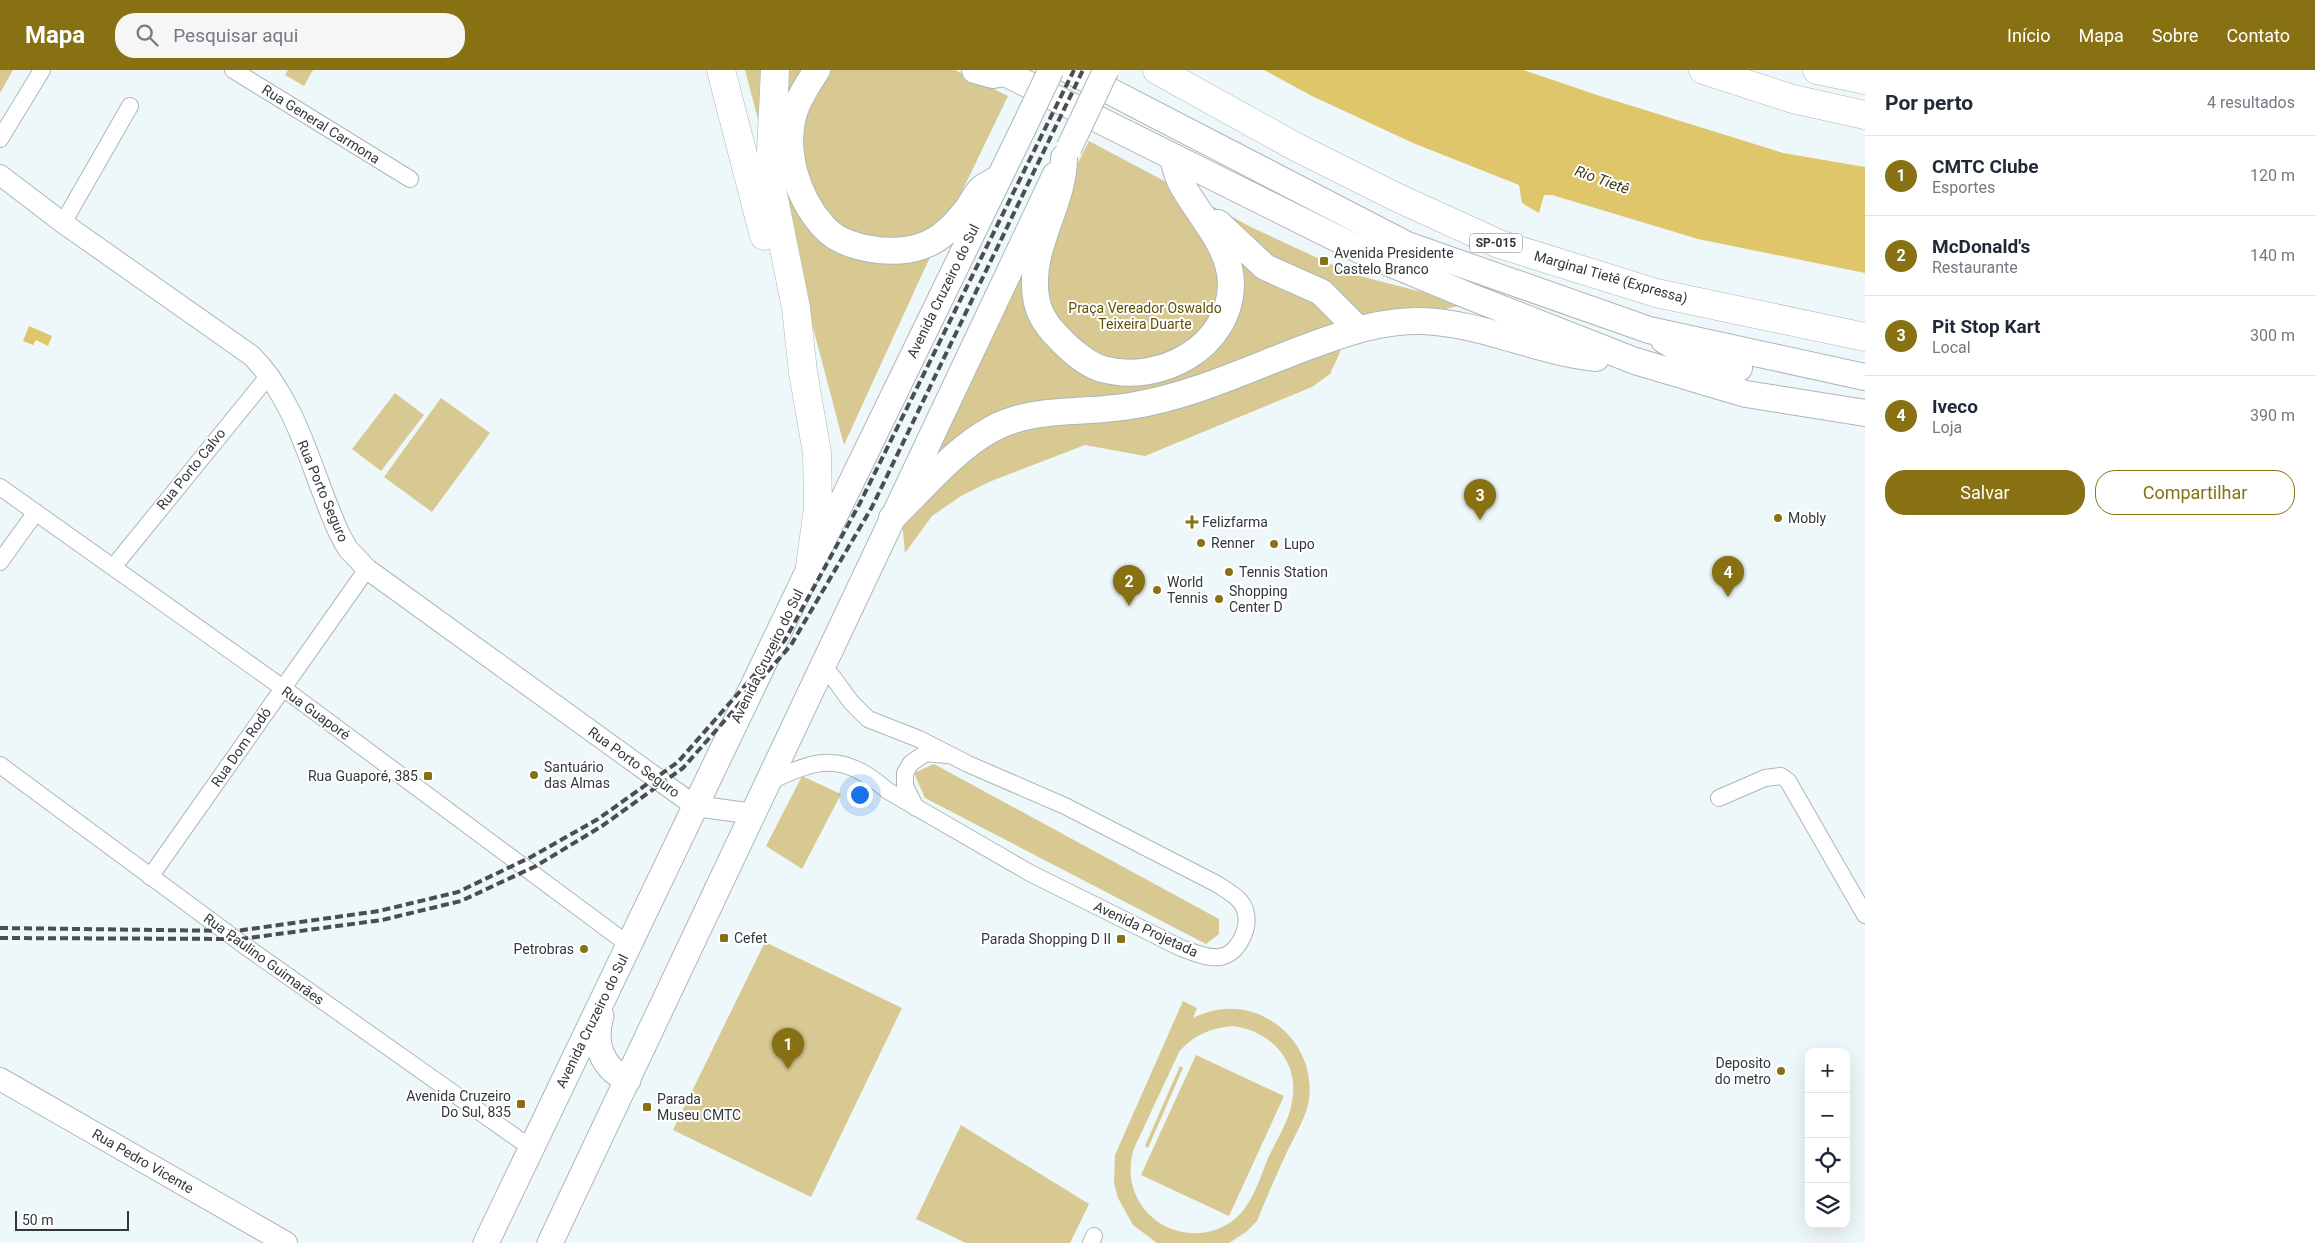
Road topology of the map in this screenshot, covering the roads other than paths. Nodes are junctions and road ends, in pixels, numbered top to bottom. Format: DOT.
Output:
graph roads {
  1 [pos="42,70"];
  2 [pos="233,70"];
  3 [pos="721,70"];
  4 [pos="775,70"];
  5 [pos="818,70"];
  6 [pos="975,70"];
  7 [pos="1051,70"];
  8 [pos="1069,70"];
  9 [pos="1106,70"];
  10 [pos="1157,70"];
  11 [pos="1703,70"];
  12 [pos="1818,70"];
  13 [pos="1002,72"];
  14 [pos="1865,80"];
  15 [pos="130,106"];
  16 [pos="1865,115"];
  17 [pos="0,139"];
  18 [pos="1066,153"];
  19 [pos="1173,158"];
  20 [pos="0,175"];
  21 [pos="410,179"];
  22 [pos="997,179"];
  23 [pos="1195,206"];
  24 [pos="63,223"];
  25 [pos="1358,329"];
  26 [pos="1649,330"];
  27 [pos="1865,336"];
  28 [pos="1634,361"];
  29 [pos="803,372"];
  30 [pos="270,374"];
  31 [pos="1865,377"];
  32 [pos="1865,393"];
  33 [pos="1865,413"];
  34 [pos="0,486"];
  35 [pos="36,512"];
  36 [pos="892,518"];
  37 [pos="0,562"];
  38 [pos="114,566"];
  39 [pos="810,567"];
  40 [pos="367,569"];
  41 [pos="822,668"];
  42 [pos="283,688"];
  43 [pos="948,755"];
  44 [pos="0,765"];
  45 [pos="769,782"];
  46 [pos="1719,798"];
  47 [pos="695,806"];
  48 [pos="917,808"];
  49 [pos="754,814"];
  50 [pos="150,876"];
  51 [pos="1865,915"];
  52 [pos="629,945"];
  53 [pos="601,1003"];
  54 [pos="0,1079"];
  55 [pos="628,1080"];
  56 [pos="532,1148"];
  57 [pos="286,1243"];
  58 [pos="486,1243"];
  59 [pos="550,1243"];
  1 -- 17 [label="street"];
  2 -- 21 [label="street, Rua General Carmona"];
  3 -- 29 [label="highway"];
  4 -- 29 [label="highway"];
  5 -- 22 [label="highway"];
  6 -- 13 [label="highway"];
  7 -- 22 [label="main road, Avenida Cruzeiro do Sul, bridge"];
  8 -- 26 [label="highway"];
  9 -- 18 [label="main road, bridge"];
  10 -- 27 [label="highway, Marginal Tietê (Expressa) / SP-015"];
  11 -- 16 [label="highway"];
  12 -- 14 [label="highway"];
  13 -- 19 [label="highway"];
  15 -- 24 [label="street"];
  18 -- 23 [label="highway"];
  18 -- 36 [label="main road"];
  19 -- 23 [label="highway"];
  19 -- 28 [label="highway"];
  20 -- 24 [label="street, Rua Porto Seguro"];
  22 -- 39 [label="main road, Avenida Cruzeiro do Sul"];
  23 -- 25 [label="highway"];
  24 -- 30 [label="street, Rua Porto Seguro"];
  25 -- 28 [label="highway"];
  25 -- 36 [label="highway"];
  26 -- 31 [label="highway"];
  26 -- 32 [label="highway"];
  28 -- 33 [label="highway"];
  29 -- 39 [label="highway"];
  30 -- 38 [label="street, Rua Porto Calvo"];
  30 -- 40 [label="street, Rua Porto Seguro"];
  34 -- 35 [label="street, Rua Guaporé"];
  35 -- 37 [label="street"];
  35 -- 38 [label="street, Rua Guaporé"];
  36 -- 41 [label="main road"];
  38 -- 42 [label="street, Rua Guaporé"];
  39 -- 47 [label="main road, Avenida Cruzeiro do Sul"];
  40 -- 42 [label="street, Rua Dom Rodó"];
  40 -- 47 [label="street, Rua Porto Seguro"];
  41 -- 43 [label="street, Avenida Projetada"];
  41 -- 45 [label="main road"];
  42 -- 50 [label="street, Rua Dom Rodó"];
  42 -- 52 [label="street, Rua Guaporé"];
  43 -- 48 [label="street"];
  43 -- 48 [label="street, Avenida Projetada"];
  44 -- 50 [label="street, Rua Paulino Guimarães"];
  45 -- 48 [label="street, Avenida Projetada"];
  45 -- 49 [label="main road"];
  46 -- 51 [label="street"];
  47 -- 49 [label="street, Rua Porto Seguro"];
  47 -- 52 [label="main road, Avenida Cruzeiro do Sul"];
  49 -- 55 [label="main road"];
  50 -- 56 [label="street, Rua Paulino Guimarães"];
  52 -- 53 [label="main road, Avenida Cruzeiro do Sul"];
  53 -- 55 [label="main road"];
  53 -- 56 [label="main road, Avenida Cruzeiro do Sul"];
  54 -- 57 [label="main road, Rua Pedro Vicente"];
  55 -- 59 [label="main road"];
  56 -- 58 [label="main road, Avenida Cruzeiro do Sul"];
}
